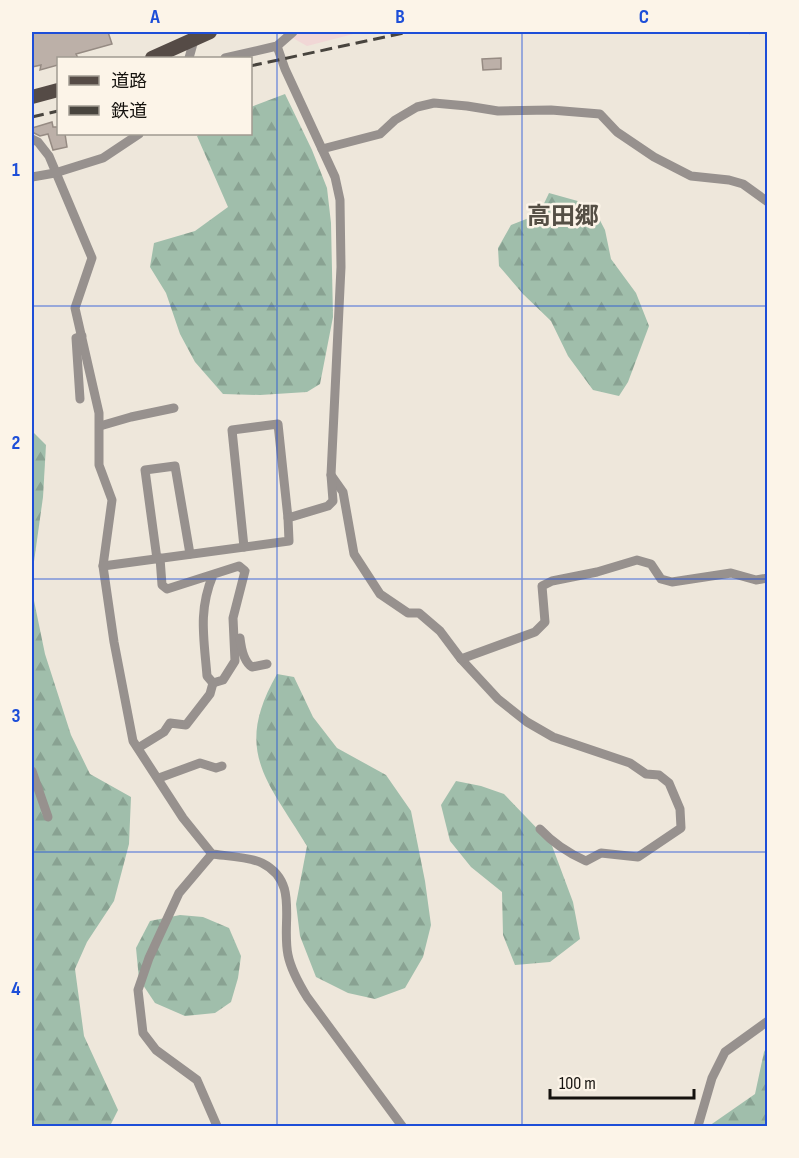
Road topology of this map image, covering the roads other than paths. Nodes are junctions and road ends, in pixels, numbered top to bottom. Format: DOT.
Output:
graph roads {
  1 [pos="210,32"];
  2 [pos="293,32"];
  3 [pos="194,40"];
  4 [pos="277,46"];
  5 [pos="154,57"];
  6 [pos="189,57"];
  7 [pos="229,57"];
  8 [pos="57,90"];
  9 [pos="32,97"];
  10 [pos="138,135"];
  11 [pos="32,139"];
  12 [pos="322,149"];
  13 [pos="55,173"];
  14 [pos="32,177"];
  15 [pos="768,202"];
  16 [pos="82,336"];
  17 [pos="80,399"];
  18 [pos="174,408"];
  19 [pos="99,426"];
  20 [pos="331,475"];
  21 [pos="288,518"];
  22 [pos="244,547"];
  23 [pos="190,554"];
  24 [pos="159,559"];
  25 [pos="103,566"];
  26 [pos="213,575"];
  27 [pos="768,578"];
  28 [pos="234,614"];
  29 [pos="461,659"];
  30 [pos="267,664"];
  31 [pos="213,683"];
  32 [pos="138,748"];
  33 [pos="222,766"];
  34 [pos="32,771"];
  35 [pos="159,778"];
  36 [pos="48,817"];
  37 [pos="540,829"];
  38 [pos="212,854"];
  39 [pos="768,1021"];
  40 [pos="217,1126"];
  41 [pos="402,1126"];
  42 [pos="698,1126"];
  1 -- 3 [label="main road"];
  2 -- 4 [label="street"];
  3 -- 5 [label="main road"];
  3 -- 6 [label="street"];
  4 -- 7 [label="street"];
  4 -- 12 [label="street"];
  8 -- 9 [label="main road"];
  10 -- 13 [label="street"];
  11 -- 13 [label="street"];
  12 -- 15 [label="street"];
  12 -- 20 [label="street"];
  13 -- 14 [label="street"];
  13 -- 16 [label="street"];
  16 -- 17 [label="street"];
  16 -- 19 [label="street"];
  18 -- 19 [label="street"];
  19 -- 25 [label="street"];
  20 -- 21 [label="street"];
  20 -- 29 [label="street"];
  21 -- 22 [label="street"];
  21 -- 22 [label="street"];
  22 -- 23 [label="street"];
  23 -- 24 [label="street"];
  23 -- 24 [label="street"];
  24 -- 25 [label="street"];
  24 -- 26 [label="street"];
  25 -- 32 [label="street"];
  26 -- 28 [label="street"];
  26 -- 31 [label="street"];
  27 -- 29 [label="street"];
  28 -- 30 [label="street"];
  28 -- 31 [label="street"];
  29 -- 37 [label="street"];
  31 -- 32 [label="street"];
  32 -- 35 [label="street"];
  33 -- 35 [label="street"];
  34 -- 36 [label="street"];
  35 -- 38 [label="street"];
  38 -- 40 [label="street"];
  38 -- 41 [label="street"];
  39 -- 42 [label="street"];
}
